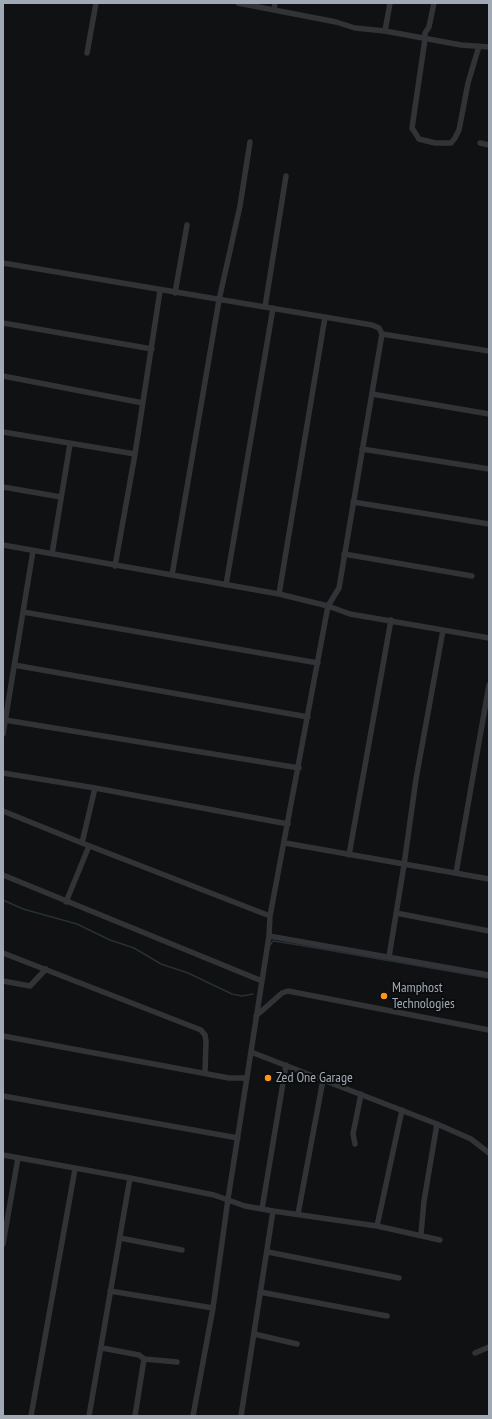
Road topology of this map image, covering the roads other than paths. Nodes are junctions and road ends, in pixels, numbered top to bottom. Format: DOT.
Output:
graph roads {
  1 [pos="96,3"];
  2 [pos="238,3"];
  3 [pos="275,3"];
  4 [pos="390,3"];
  5 [pos="434,3"];
  6 [pos="250,4"];
  7 [pos="274,10"];
  8 [pos="385,31"];
  9 [pos="425,40"];
  10 [pos="479,46"];
  11 [pos="489,47"];
  12 [pos="87,53"];
  13 [pos="250,142"];
  14 [pos="480,143"];
  15 [pos="489,145"];
  16 [pos="286,176"];
  17 [pos="187,226"];
  18 [pos="3,263"];
  19 [pos="160,291"];
  20 [pos="175,293"];
  21 [pos="219,300"];
  22 [pos="265,307"];
  23 [pos="273,308"];
  24 [pos="325,317"];
  25 [pos="3,323"];
  26 [pos="382,334"];
  27 [pos="152,349"];
  28 [pos="489,351"];
  29 [pos="3,376"];
  30 [pos="372,394"];
  31 [pos="143,403"];
  32 [pos="489,414"];
  33 [pos="3,432"];
  34 [pos="70,444"];
  35 [pos="362,449"];
  36 [pos="135,454"];
  37 [pos="489,469"];
  38 [pos="3,487"];
  39 [pos="61,497"];
  40 [pos="353,502"];
  41 [pos="489,524"];
  42 [pos="3,545"];
  43 [pos="33,551"];
  44 [pos="52,554"];
  45 [pos="344,554"];
  46 [pos="114,566"];
  47 [pos="172,575"];
  48 [pos="472,576"];
  49 [pos="226,585"];
  50 [pos="279,594"];
  51 [pos="328,606"];
  52 [pos="23,612"];
  53 [pos="391,620"];
  54 [pos="443,630"];
  55 [pos="489,638"];
  56 [pos="318,663"];
  57 [pos="14,665"];
  58 [pos="489,685"];
  59 [pos="308,717"];
  60 [pos="6,720"];
  61 [pos="3,734"];
  62 [pos="299,768"];
  63 [pos="3,773"];
  64 [pos="95,788"];
  65 [pos="3,811"];
  66 [pos="288,824"];
  67 [pos="82,843"];
  68 [pos="285,843"];
  69 [pos="89,846"];
  70 [pos="349,855"];
  71 [pos="404,865"];
  72 [pos="456,874"];
  73 [pos="3,875"];
  74 [pos="489,879"];
  75 [pos="66,902"];
  76 [pos="396,913"];
  77 [pos="270,916"];
  78 [pos="489,931"];
  79 [pos="269,936"];
  80 [pos="3,953"];
  81 [pos="388,957"];
  82 [pos="46,969"];
  83 [pos="489,975"];
  84 [pos="3,981"];
  85 [pos="262,981"];
  86 [pos="256,1016"];
  87 [pos="489,1030"];
  88 [pos="3,1036"];
  89 [pos="251,1052"];
  90 [pos="286,1065"];
  91 [pos="205,1074"];
  92 [pos="247,1078"];
  93 [pos="323,1080"];
  94 [pos="361,1094"];
  95 [pos="3,1096"];
  96 [pos="402,1110"];
  97 [pos="437,1124"];
  98 [pos="238,1138"];
  99 [pos="355,1144"];
  100 [pos="489,1153"];
  101 [pos="3,1155"];
  102 [pos="18,1158"];
  103 [pos="75,1169"];
  104 [pos="130,1178"];
  105 [pos="228,1199"];
  106 [pos="262,1209"];
  107 [pos="273,1211"];
  108 [pos="298,1214"];
  109 [pos="377,1226"];
  110 [pos="421,1234"];
  111 [pos="120,1238"];
  112 [pos="440,1240"];
  113 [pos="3,1244"];
  114 [pos="182,1250"];
  115 [pos="268,1252"];
  116 [pos="399,1278"];
  117 [pos="110,1291"];
  118 [pos="260,1292"];
  119 [pos="213,1308"];
  120 [pos="387,1316"];
  121 [pos="254,1334"];
  122 [pos="297,1344"];
  123 [pos="489,1347"];
  124 [pos="102,1348"];
  125 [pos="475,1353"];
  126 [pos="144,1359"];
  127 [pos="177,1362"];
  128 [pos="31,1416"];
  129 [pos="89,1416"];
  130 [pos="135,1416"];
  131 [pos="193,1416"];
  132 [pos="241,1416"];
  1 -- 12 [label="street"];
  2 -- 6 [label="street"];
  3 -- 7 [label="street"];
  4 -- 8 [label="street"];
  5 -- 9 [label="street"];
  6 -- 7 [label="street"];
  7 -- 8 [label="street"];
  8 -- 9 [label="street"];
  9 -- 10 [label="street"];
  9 -- 10 [label="street"];
  10 -- 11 [label="street"];
  13 -- 21 [label="street"];
  14 -- 15 [label="street"];
  16 -- 22 [label="street"];
  17 -- 20 [label="street"];
  18 -- 19 [label="street"];
  19 -- 20 [label="street"];
  19 -- 27 [label="street"];
  20 -- 21 [label="street"];
  21 -- 22 [label="street"];
  21 -- 47 [label="street"];
  22 -- 23 [label="street"];
  23 -- 24 [label="street"];
  23 -- 49 [label="street"];
  24 -- 26 [label="street"];
  24 -- 50 [label="street"];
  25 -- 27 [label="street"];
  26 -- 28 [label="street"];
  26 -- 30 [label="street"];
  27 -- 31 [label="street"];
  29 -- 31 [label="street"];
  30 -- 32 [label="street"];
  30 -- 35 [label="street"];
  31 -- 36 [label="street"];
  33 -- 34 [label="street"];
  34 -- 36 [label="street"];
  34 -- 39 [label="street"];
  35 -- 37 [label="street"];
  35 -- 40 [label="street"];
  36 -- 46 [label="street"];
  38 -- 39 [label="street"];
  39 -- 44 [label="street"];
  40 -- 41 [label="street"];
  40 -- 45 [label="street"];
  42 -- 43 [label="street"];
  43 -- 44 [label="street"];
  43 -- 52 [label="street"];
  44 -- 46 [label="street"];
  45 -- 48 [label="street"];
  45 -- 51 [label="street"];
  46 -- 47 [label="street"];
  47 -- 49 [label="street"];
  49 -- 50 [label="street"];
  50 -- 51 [label="street"];
  51 -- 53 [label="street"];
  51 -- 56 [label="street"];
  52 -- 56 [label="street"];
  52 -- 57 [label="street"];
  53 -- 54 [label="street"];
  53 -- 70 [label="street"];
  54 -- 55 [label="street"];
  54 -- 71 [label="street"];
  56 -- 59 [label="street"];
  57 -- 59 [label="street"];
  57 -- 60 [label="street"];
  58 -- 72 [label="street"];
  59 -- 62 [label="street"];
  60 -- 61 [label="street"];
  60 -- 62 [label="street"];
  62 -- 66 [label="street"];
  63 -- 64 [label="street"];
  64 -- 66 [label="street"];
  64 -- 67 [label="street"];
  65 -- 67 [label="street"];
  66 -- 68 [label="street"];
  67 -- 69 [label="street"];
  68 -- 70 [label="street"];
  68 -- 77 [label="street"];
  69 -- 75 [label="street"];
  69 -- 77 [label="street"];
  70 -- 71 [label="street"];
  71 -- 72 [label="street"];
  71 -- 76 [label="street"];
  72 -- 74 [label="street"];
  73 -- 75 [label="street"];
  75 -- 85 [label="street"];
  76 -- 78 [label="street"];
  76 -- 81 [label="street"];
  77 -- 79 [label="street"];
  79 -- 81 [label="street"];
  79 -- 85 [label="street"];
  80 -- 82 [label="street"];
  81 -- 83 [label="street"];
  82 -- 84 [label="street"];
  82 -- 91 [label="street"];
  85 -- 86 [label="street"];
  86 -- 87 [label="street"];
  86 -- 89 [label="street"];
  88 -- 91 [label="street"];
  89 -- 90 [label="street"];
  89 -- 92 [label="street"];
  90 -- 93 [label="street"];
  90 -- 106 [label="street"];
  91 -- 92 [label="street"];
  92 -- 98 [label="street"];
  93 -- 94 [label="street"];
  93 -- 108 [label="street"];
  94 -- 96 [label="street"];
  94 -- 99 [label="street"];
  95 -- 98 [label="street"];
  96 -- 97 [label="street"];
  96 -- 109 [label="street"];
  97 -- 100 [label="street"];
  97 -- 110 [label="street"];
  98 -- 105 [label="street"];
  101 -- 102 [label="street"];
  102 -- 103 [label="street"];
  102 -- 113 [label="street"];
  103 -- 104 [label="street"];
  103 -- 128 [label="street"];
  104 -- 105 [label="street"];
  104 -- 111 [label="street"];
  105 -- 106 [label="street"];
  105 -- 119 [label="street"];
  106 -- 107 [label="street"];
  107 -- 108 [label="street"];
  107 -- 115 [label="street"];
  108 -- 109 [label="street"];
  109 -- 110 [label="street"];
  110 -- 112 [label="street"];
  111 -- 114 [label="street"];
  111 -- 117 [label="street"];
  115 -- 116 [label="street"];
  115 -- 118 [label="street"];
  117 -- 119 [label="street"];
  117 -- 124 [label="street"];
  118 -- 120 [label="street"];
  118 -- 121 [label="street"];
  119 -- 131 [label="street"];
  121 -- 122 [label="street"];
  121 -- 132 [label="street"];
  123 -- 125 [label="street"];
  124 -- 126 [label="street"];
  124 -- 129 [label="street"];
  126 -- 127 [label="street"];
  126 -- 130 [label="street"];
}
